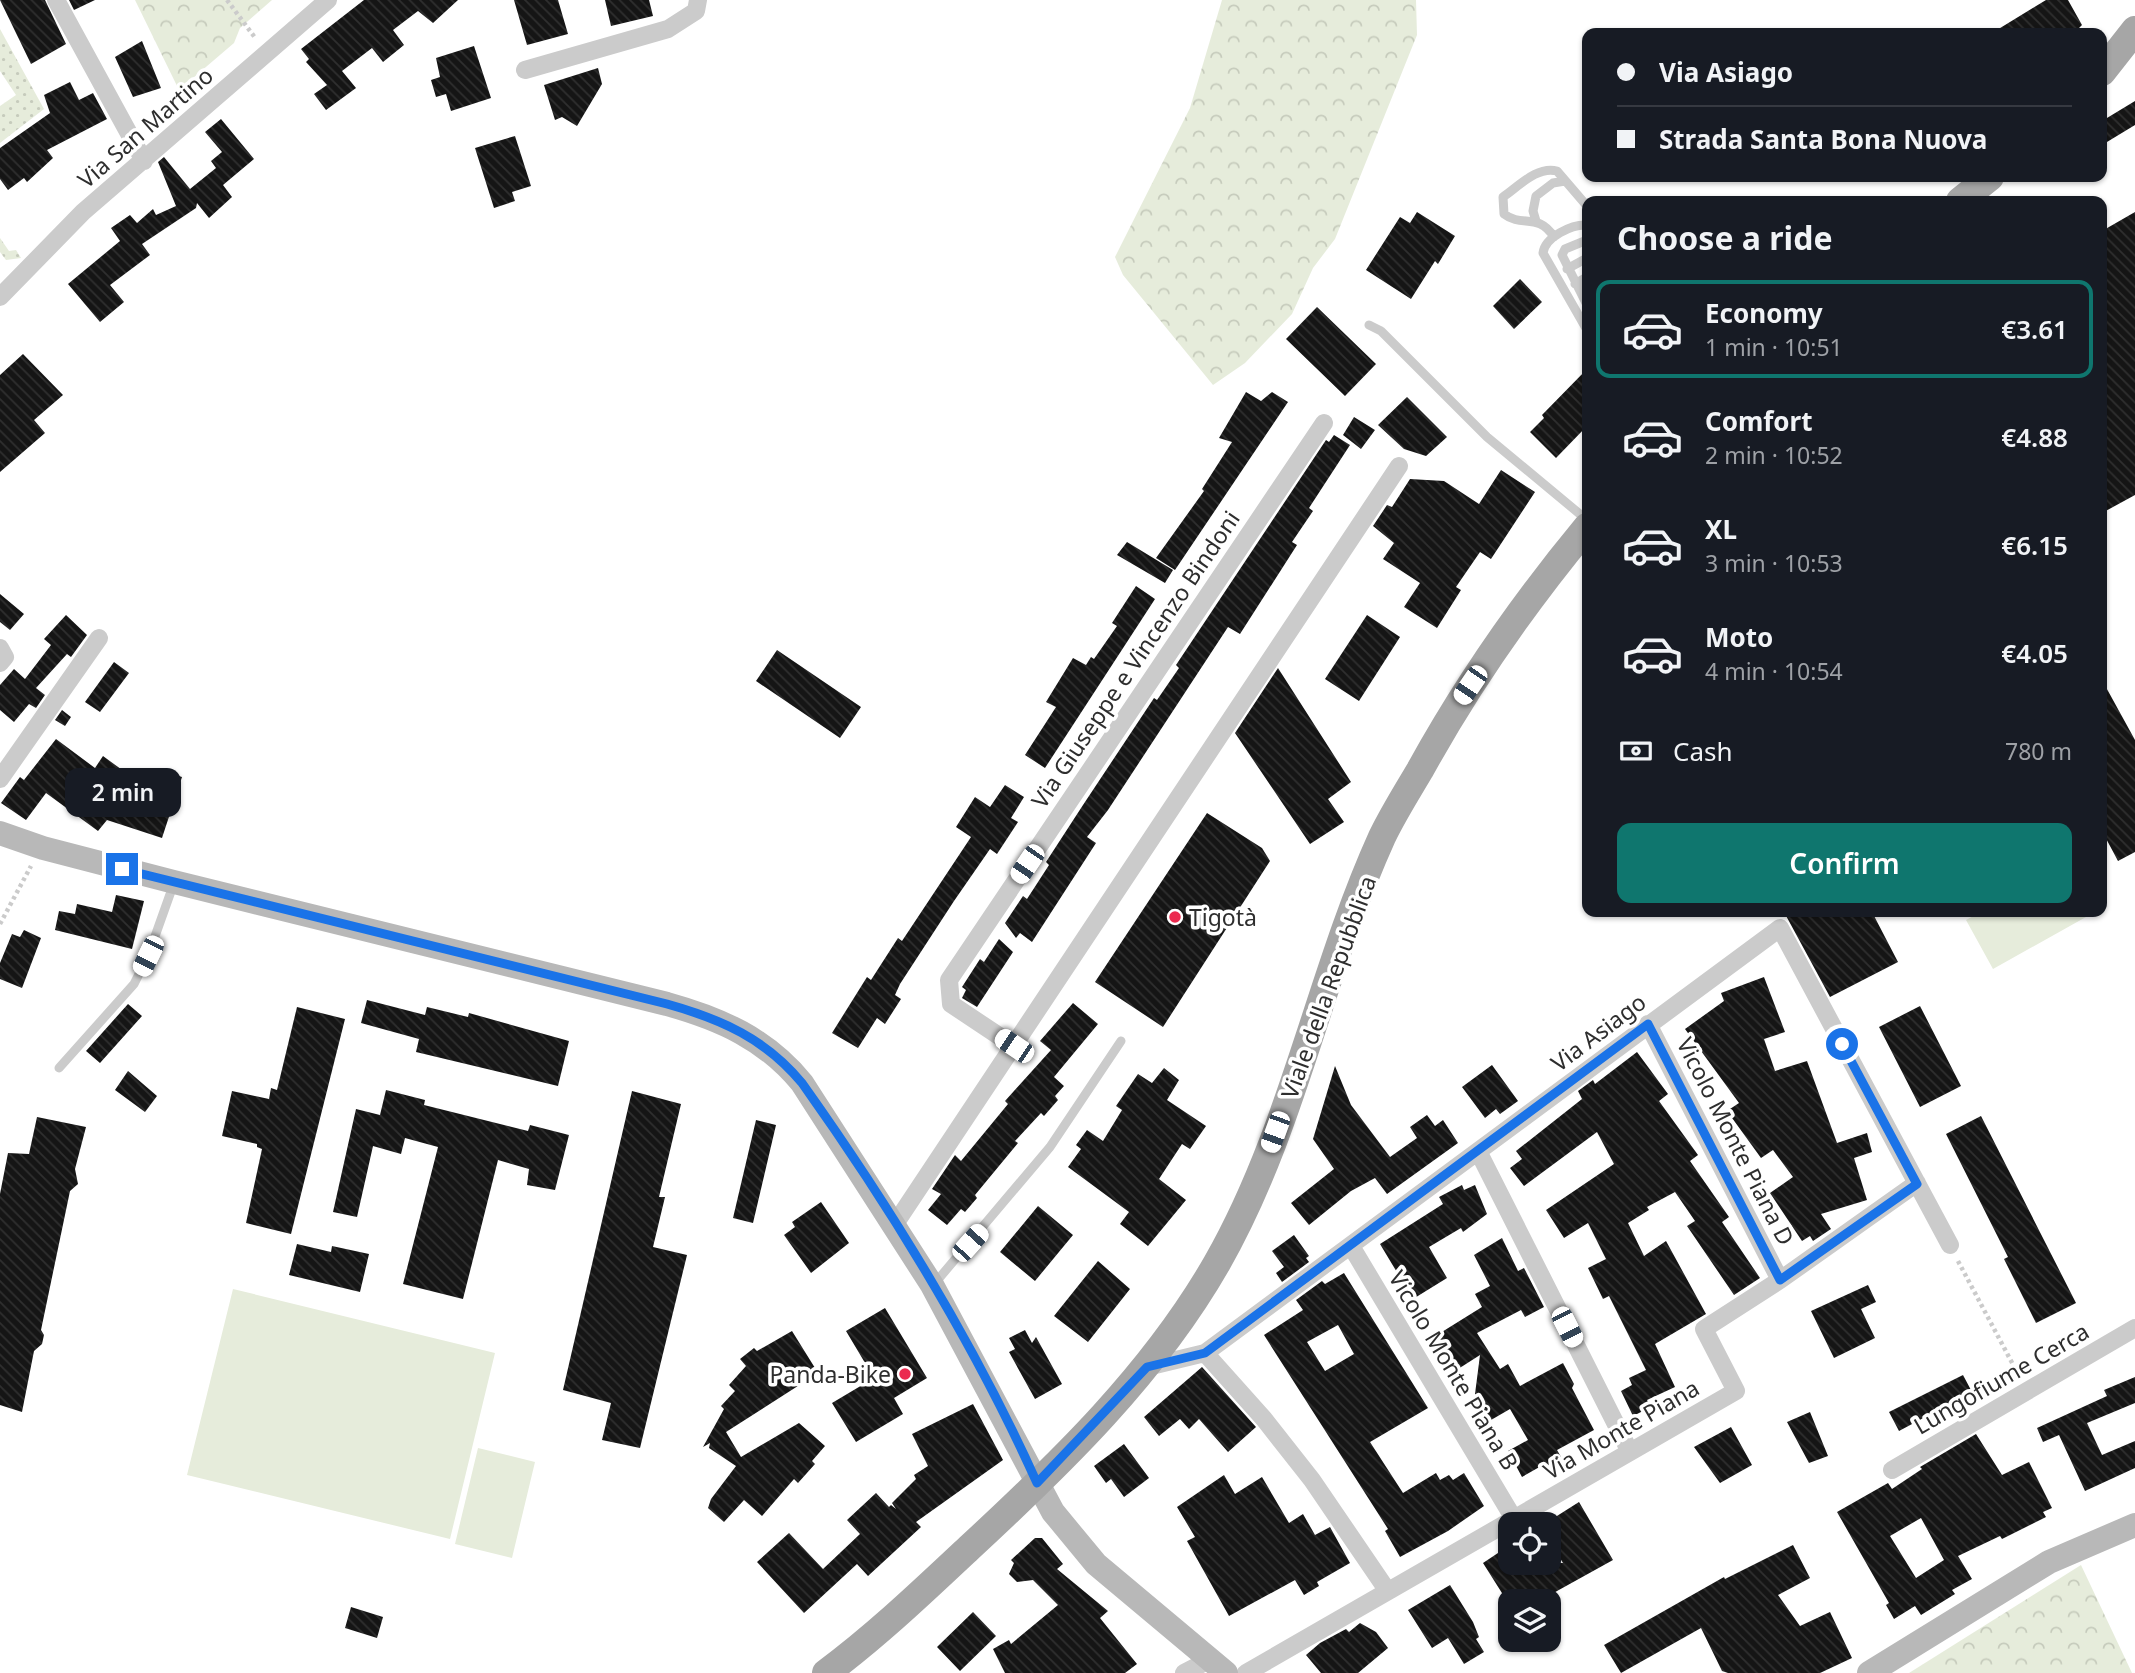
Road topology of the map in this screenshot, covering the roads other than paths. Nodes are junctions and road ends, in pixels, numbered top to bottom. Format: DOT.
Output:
graph roads {
  1 [pos="56,0"];
  2 [pos="328,0"];
  3 [pos="698,0"];
  4 [pos="2135,30"];
  5 [pos="2107,66"];
  6 [pos="525,70"];
  7 [pos="144,161"];
  8 [pos="1565,181"];
  9 [pos="1984,182"];
  10 [pos="1967,196"];
  11 [pos="1582,200"];
  12 [pos="1536,221"];
  13 [pos="1582,225"];
  14 [pos="1555,237"];
  15 [pos="1582,242"];
  16 [pos="1582,261"];
  17 [pos="1567,269"];
  18 [pos="1582,280"];
  19 [pos="1575,284"];
  20 [pos="1582,294"];
  21 [pos="0,297"];
  22 [pos="1582,323"];
  23 [pos="1369,325"];
  24 [pos="1324,423"];
  25 [pos="1399,466"];
  26 [pos="1582,516"];
  27 [pos="1582,533"];
  28 [pos="99,638"];
  29 [pos="0,648"];
  30 [pos="0,663"];
  31 [pos="0,779"];
  32 [pos="0,833"];
  33 [pos="174,882"];
  34 [pos="1648,1024"];
  35 [pos="1121,1041"];
  36 [pos="1014,1046"];
  37 [pos="59,1068"];
  38 [pos="1479,1153"];
  39 [pos="1917,1184"];
  40 [pos="895,1224"];
  41 [pos="1950,1245"];
  42 [pos="1352,1246"];
  43 [pos="1780,1280"];
  44 [pos="932,1285"];
  45 [pos="2135,1328"];
  46 [pos="1205,1353"];
  47 [pos="1147,1367"];
  48 [pos="1630,1452"];
  49 [pos="1892,1471"];
  50 [pos="1037,1483"];
  51 [pos="1510,1512"];
  52 [pos="1526,1512"];
  53 [pos="2135,1525"];
  54 [pos="1498,1528"];
  55 [pos="1387,1590"];
  56 [pos="1218,1666"];
  57 [pos="1879,1670"];
  58 [pos="825,1673"];
  59 [pos="1184,1673"];
  60 [pos="1246,1673"];
  1 -- 7 [label="street"];
  2 -- 7 [label="street, Via San Martino"];
  3 -- 6 [label="street"];
  4 -- 5 [label="main road"];
  7 -- 21 [label="street, Via San Martino"];
  8 -- 11 [label="lane"];
  8 -- 12 [label="lane"];
  8 -- 12 [label="lane"];
  9 -- 10 [label="main road"];
  12 -- 14 [label="lane"];
  13 -- 14 [label="lane"];
  14 -- 22 [label="lane"];
  15 -- 17 [label="lane"];
  16 -- 17 [label="lane"];
  17 -- 19 [label="lane"];
  18 -- 19 [label="lane"];
  19 -- 20 [label="lane"];
  23 -- 26 [label="lane"];
  24 -- 36 [label="street, Via Giuseppe e Vincenzo Bindoni"];
  25 -- 36 [label="street"];
  27 -- 47 [label="main road, Viale della Repubblica"];
  28 -- 31 [label="street"];
  29 -- 30 [label="street"];
  32 -- 33 [label="street"];
  33 -- 37 [label="lane"];
  33 -- 40 [label="street"];
  34 -- 38 [label="street, Via Asiago"];
  34 -- 39 [label="street, Via Asiago"];
  34 -- 43 [label="street, Vicolo Monte Piana D"];
  35 -- 44 [label="lane"];
  36 -- 40 [label="street"];
  38 -- 42 [label="street, Via Asiago"];
  38 -- 48 [label="street"];
  39 -- 41 [label="street, Via Asiago"];
  39 -- 43 [label="street, Via Monte Piana"];
  40 -- 44 [label="street"];
  42 -- 46 [label="street, Via Asiago"];
  42 -- 51 [label="street, Vicolo Monte Piana B"];
  43 -- 48 [label="street, Via Monte Piana"];
  44 -- 50 [label="street"];
  45 -- 49 [label="street, Lungofiume Cerca"];
  46 -- 47 [label="street, Via Asiago"];
  46 -- 55 [label="street"];
  47 -- 50 [label="main road, Viale della Repubblica"];
  48 -- 52 [label="street, Via Monte Piana"];
  50 -- 56 [label="street"];
  50 -- 58 [label="main road, Viale della Repubblica"];
  53 -- 57 [label="street"];
  54 -- 55 [label="street, Via Monte Piana"];
  55 -- 60 [label="street, Via Monte Piana"];
  56 -- 59 [label="street"];
}
